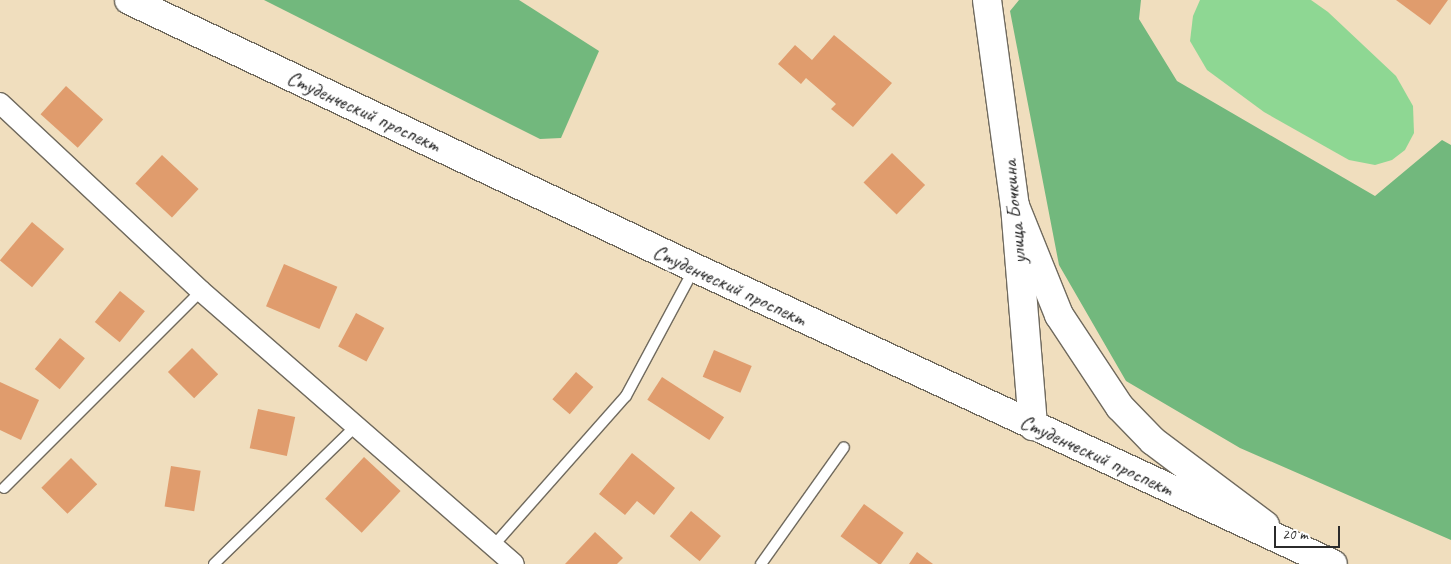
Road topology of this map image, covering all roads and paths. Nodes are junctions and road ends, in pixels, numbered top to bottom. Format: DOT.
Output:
graph roads {
  1 [pos="129,0"];
  2 [pos="987,0"];
  3 [pos="0,103"];
  4 [pos="1015,206"];
  5 [pos="694,268"];
  6 [pos="201,291"];
  7 [pos="1033,426"];
  8 [pos="355,427"];
  9 [pos="844,447"];
  10 [pos="4,488"];
  11 [pos="494,545"];
  12 [pos="1297,548"];
  13 [pos="512,563"];
  14 [pos="214,564"];
  15 [pos="761,564"];
  16 [pos="1333,564"];
  1 -- 5 [label="main road, Студенческий проспект"];
  2 -- 4 [label="main road, улица Бочкина"];
  3 -- 6 [label="street"];
  4 -- 7 [label="main road, улица Бочкина"];
  4 -- 12 [label="main road"];
  5 -- 7 [label="main road, Студенческий проспект"];
  5 -- 11 [label="lane"];
  6 -- 8 [label="street"];
  6 -- 10 [label="lane"];
  7 -- 12 [label="main road, Студенческий проспект"];
  8 -- 11 [label="street"];
  8 -- 14 [label="lane"];
  9 -- 15 [label="lane"];
  11 -- 13 [label="street"];
  12 -- 16 [label="main road, Студенческий проспект"];
}
